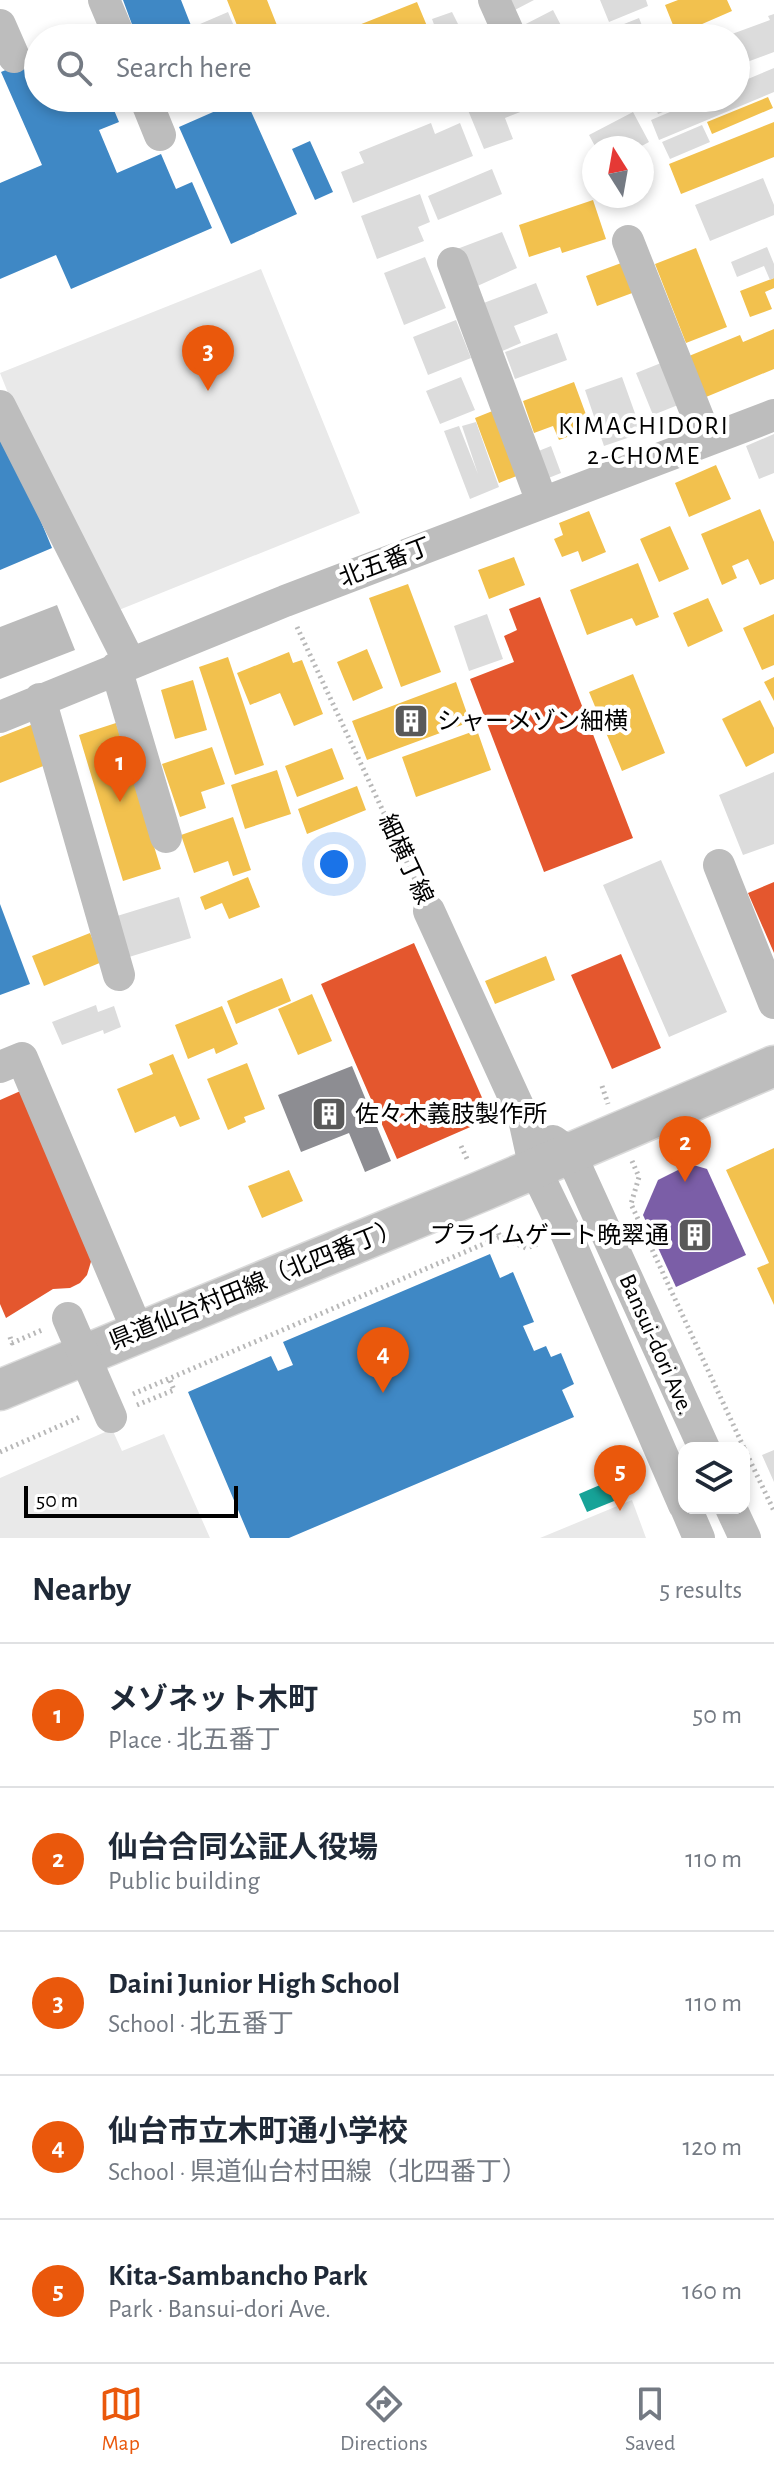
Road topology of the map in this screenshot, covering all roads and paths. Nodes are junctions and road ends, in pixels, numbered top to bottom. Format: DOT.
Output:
graph roads {
  1 [pos="104,0"];
  2 [pos="494,0"];
  3 [pos="114,24"];
  4 [pos="505,24"];
  5 [pos="0,25"];
  6 [pos="14,57"];
  7 [pos="151,112"];
  8 [pos="160,135"];
  9 [pos="628,241"];
  10 [pos="453,263"];
  11 [pos="0,406"];
  12 [pos="774,415"];
  13 [pos="707,440"];
  14 [pos="542,502"];
  15 [pos="285,601"];
  16 [pos="123,666"];
  17 [pos="40,699"];
  18 [pos="0,717"];
  19 [pos="166,837"];
  20 [pos="719,865"];
  21 [pos="429,911"];
  22 [pos="119,975"];
  23 [pos="774,1003"];
  24 [pos="774,1066"];
  25 [pos="0,1067"];
  26 [pos="553,1161"];
  27 [pos="639,1177"];
  28 [pos="526,1248"];
  29 [pos="68,1318"];
  30 [pos="138,1332"];
  31 [pos="10,1337"];
  32 [pos="19,1340"];
  33 [pos="169,1378"];
  34 [pos="0,1390"];
  35 [pos="167,1392"];
  36 [pos="108,1409"];
  37 [pos="701,1442"];
  38 [pos="741,1442"];
  39 [pos="0,1452"];
  40 [pos="750,1461"];
  41 [pos="678,1490"];
  42 [pos="774,1511"];
  43 [pos="688,1514"];
  44 [pos="734,1514"];
  45 [pos="699,1538"];
  46 [pos="745,1538"];
  1 -- 3 [label="street"];
  2 -- 4 [label="street"];
  5 -- 6 [label="street"];
  7 -- 8 [label="street"];
  9 -- 13 [label="street"];
  10 -- 14 [label="street"];
  11 -- 16 [label="street"];
  12 -- 13 [label="street, 北五番丁"];
  13 -- 14 [label="street, 北五番丁"];
  14 -- 15 [label="street, 北五番丁"];
  15 -- 16 [label="street, 北五番丁"];
  15 -- 21 [label="path, 細横丁線"];
  16 -- 17 [label="street, 北五番丁"];
  16 -- 19 [label="street"];
  17 -- 18 [label="street, 北五番丁"];
  17 -- 22 [label="street"];
  20 -- 23 [label="street"];
  21 -- 26 [label="street, 細横丁線"];
  24 -- 26 [label="main road, 県道仙台村田線（北四番丁）"];
  25 -- 30 [label="street"];
  26 -- 30 [label="main road, 県道仙台村田線（北四番丁）"];
  26 -- 37 [label="street, Bansui-dori Ave."];
  26 -- 41 [label="street, Bansui-dori Ave."];
  27 -- 38 [label="path"];
  28 -- 33 [label="path"];
  29 -- 36 [label="street, bridge"];
  30 -- 34 [label="main road, 県道仙台村田線（北四番丁）"];
  31 -- 32 [label="path"];
  33 -- 35 [label="path"];
  33 -- 36 [label="path"];
  36 -- 39 [label="path"];
  40 -- 42 [label="path"];
  43 -- 45 [label="street, Bansui-dori Ave."];
  44 -- 46 [label="street"];
}
